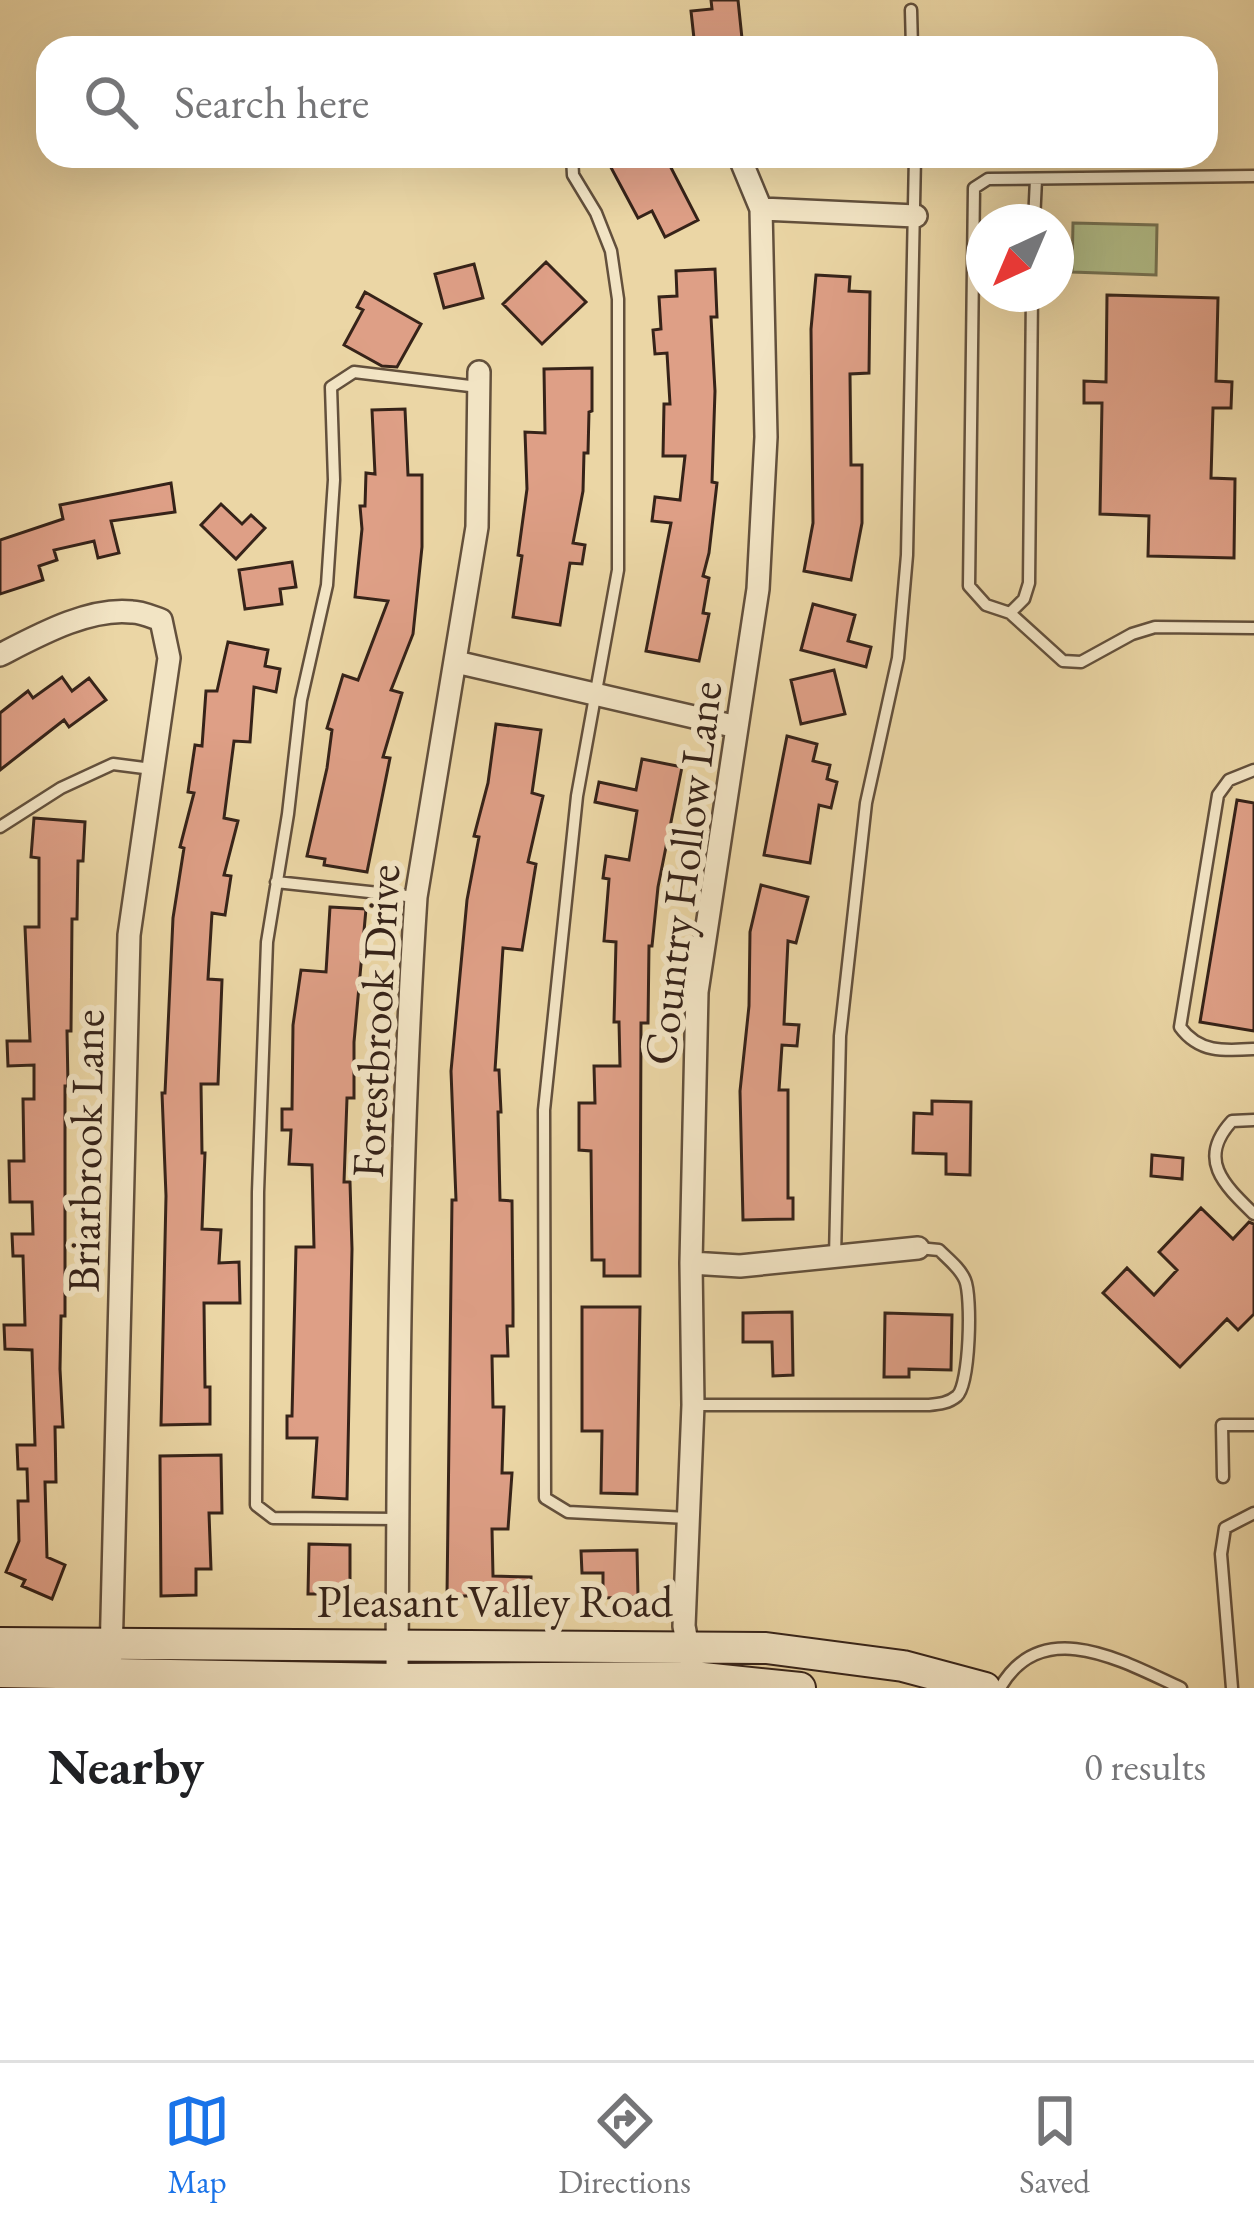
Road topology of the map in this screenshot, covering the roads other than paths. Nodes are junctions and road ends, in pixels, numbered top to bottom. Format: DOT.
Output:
graph roads {
  1 [pos="911,10"];
  2 [pos="912,36"];
  3 [pos="573,168"];
  4 [pos="744,168"];
  5 [pos="914,168"];
  6 [pos="1254,176"];
  7 [pos="1036,178"];
  8 [pos="1035,204"];
  9 [pos="761,209"];
  10 [pos="916,216"];
  11 [pos="1032,312"];
  12 [pos="479,380"];
  13 [pos="1010,613"];
  14 [pos="1254,628"];
  15 [pos="0,655"];
  16 [pos="456,662"];
  17 [pos="598,695"];
  18 [pos="737,727"];
  19 [pos="152,769"];
  20 [pos="1254,770"];
  21 [pos="0,827"];
  22 [pos="277,882"];
  23 [pos="416,897"];
  24 [pos="1254,1049"];
  25 [pos="1254,1120"];
  26 [pos="1254,1214"];
  27 [pos="918,1248"];
  28 [pos="835,1258"];
  29 [pos="691,1263"];
  30 [pos="693,1405"];
  31 [pos="1254,1425"];
  32 [pos="1223,1477"];
  33 [pos="1254,1513"];
  34 [pos="688,1518"];
  35 [pos="399,1519"];
  36 [pos="0,1643"];
  37 [pos="397,1644"];
  38 [pos="690,1662"];
  39 [pos="110,1668"];
  40 [pos="0,1672"];
  41 [pos="397,1679"];
  42 [pos="735,1685"];
  43 [pos="800,1688"];
  44 [pos="986,1688"];
  45 [pos="1000,1688"];
  46 [pos="1181,1688"];
  47 [pos="1232,1688"];
  1 -- 2 [label="lane"];
  3 -- 17 [label="lane"];
  4 -- 9 [label="street, Country Hollow Lane"];
  5 -- 10 [label="lane"];
  6 -- 7 [label="lane"];
  7 -- 8 [label="lane"];
  7 -- 13 [label="lane"];
  9 -- 10 [label="street"];
  9 -- 18 [label="street, Country Hollow Lane"];
  10 -- 28 [label="lane"];
  11 -- 13 [label="lane"];
  12 -- 16 [label="street, Forestbrook Drive"];
  12 -- 22 [label="lane"];
  13 -- 14 [label="lane"];
  15 -- 19 [label="street, Briarbrook Lane"];
  16 -- 17 [label="street"];
  16 -- 23 [label="street, Forestbrook Drive"];
  17 -- 18 [label="street"];
  17 -- 34 [label="lane"];
  18 -- 29 [label="street, Country Hollow Lane"];
  19 -- 21 [label="lane"];
  19 -- 39 [label="street, Briarbrook Lane"];
  20 -- 24 [label="lane"];
  22 -- 23 [label="lane"];
  22 -- 35 [label="lane"];
  23 -- 35 [label="street, Forestbrook Drive"];
  25 -- 26 [label="lane"];
  27 -- 28 [label="street"];
  27 -- 30 [label="lane"];
  28 -- 29 [label="street"];
  29 -- 30 [label="street, Country Hollow Lane"];
  30 -- 34 [label="street, Country Hollow Lane"];
  31 -- 32 [label="lane"];
  33 -- 47 [label="lane"];
  34 -- 38 [label="street, Country Hollow Lane"];
  35 -- 37 [label="street, Forestbrook Drive"];
  36 -- 39 [label="main road, Pleasant Valley Road"];
  37 -- 38 [label="main road, Pleasant Valley Road"];
  37 -- 39 [label="main road, Pleasant Valley Road"];
  37 -- 41 [label="street, Forestbrook Drive"];
  38 -- 41 [label="main road, Pleasant Valley Road"];
  38 -- 42 [label="main road, Pleasant Valley Road"];
  38 -- 44 [label="main road, Pleasant Valley Road"];
  39 -- 40 [label="main road, Pleasant Valley Road"];
  39 -- 41 [label="main road, Pleasant Valley Road"];
  42 -- 43 [label="main road, Pleasant Valley Road"];
  45 -- 46 [label="lane"];
}
